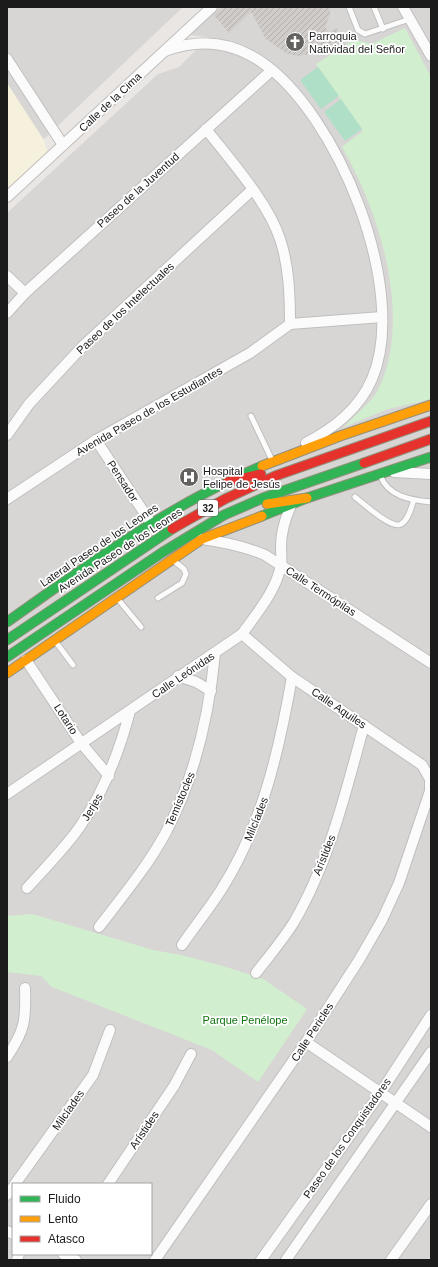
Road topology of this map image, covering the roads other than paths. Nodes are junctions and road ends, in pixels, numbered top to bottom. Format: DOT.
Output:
graph roads {
  1 [pos="212,7"];
  2 [pos="348,7"];
  3 [pos="374,7"];
  4 [pos="403,7"];
  5 [pos="410,19"];
  6 [pos="383,29"];
  7 [pos="165,51"];
  8 [pos="431,56"];
  9 [pos="7,59"];
  10 [pos="272,70"];
  11 [pos="206,129"];
  12 [pos="63,145"];
  13 [pos="252,190"];
  14 [pos="7,197"];
  15 [pos="7,276"];
  16 [pos="25,293"];
  17 [pos="7,314"];
  18 [pos="382,317"];
  19 [pos="290,324"];
  20 [pos="431,405"];
  21 [pos="251,416"];
  22 [pos="431,421"];
  23 [pos="7,435"];
  24 [pos="431,439"];
  25 [pos="96,440"];
  26 [pos="286,456"];
  27 [pos="323,458"];
  28 [pos="431,458"];
  29 [pos="272,461"];
  30 [pos="392,471"];
  31 [pos="431,474"];
  32 [pos="380,475"];
  33 [pos="227,482"];
  34 [pos="9,495"];
  35 [pos="355,497"];
  36 [pos="307,498"];
  37 [pos="414,500"];
  38 [pos="431,502"];
  39 [pos="291,505"];
  40 [pos="241,507"];
  41 [pos="151,523"];
  42 [pos="202,539"];
  43 [pos="171,559"];
  44 [pos="281,564"];
  45 [pos="116,597"];
  46 [pos="158,598"];
  47 [pos="7,622"];
  48 [pos="141,627"];
  49 [pos="242,634"];
  50 [pos="7,640"];
  51 [pos="55,640"];
  52 [pos="215,653"];
  53 [pos="7,657"];
  54 [pos="26,660"];
  55 [pos="431,663"];
  56 [pos="73,665"];
  57 [pos="7,673"];
  58 [pos="178,676"];
  59 [pos="292,677"];
  60 [pos="211,691"];
  61 [pos="130,711"];
  62 [pos="364,725"];
  63 [pos="81,743"];
  64 [pos="109,776"];
  65 [pos="430,784"];
  66 [pos="7,794"];
  67 [pos="28,888"];
  68 [pos="99,926"];
  69 [pos="182,944"];
  70 [pos="256,973"];
  71 [pos="25,988"];
  72 [pos="431,1015"];
  73 [pos="110,1030"];
  74 [pos="306,1042"];
  75 [pos="431,1052"];
  76 [pos="191,1054"];
  77 [pos="7,1057"];
  78 [pos="381,1092"];
  79 [pos="397,1103"];
  80 [pos="431,1127"];
  81 [pos="16,1183"];
  82 [pos="109,1183"];
  83 [pos="431,1204"];
  84 [pos="65,1255"];
  85 [pos="76,1260"];
  86 [pos="155,1260"];
  87 [pos="261,1260"];
  88 [pos="286,1260"];
  89 [pos="391,1260"];
  1 -- 7 [label="street, Calle de la Cima"];
  2 -- 6 [label="lane"];
  3 -- 6 [label="lane"];
  4 -- 5 [label="street"];
  5 -- 6 [label="lane"];
  5 -- 8 [label="street"];
  7 -- 10 [label="street"];
  7 -- 12 [label="street, Calle de la Cima"];
  9 -- 12 [label="street"];
  10 -- 11 [label="street, Paseo de la Juventud"];
  10 -- 18 [label="street"];
  11 -- 13 [label="street"];
  11 -- 16 [label="street, Paseo de la Juventud"];
  12 -- 14 [label="street, Calle de la Cima"];
  13 -- 19 [label="street"];
  13 -- 23 [label="street, Paseo de los Intelectuales"];
  15 -- 16 [label="street"];
  16 -- 17 [label="street, Paseo de la Juventud"];
  18 -- 19 [label="street"];
  18 -- 26 [label="street"];
  19 -- 25 [label="street, Avenida Paseo de los Estudiantes"];
  20 -- 26 [label="main road, Lateral Paseo de los Leones"];
  21 -- 29 [label="lane"];
  22 -- 27 [label="main road, Avenida Paseo de los Leones / 32"];
  24 -- 40 [label="main road, 32"];
  25 -- 34 [label="street, Avenida Paseo de los Estudiantes"];
  25 -- 41 [label="street, Pensador"];
  26 -- 29 [label="main road, Lateral Paseo de los Leones"];
  27 -- 33 [label="main road"];
  27 -- 50 [label="main road, Avenida Paseo de los Leones / 32"];
  28 -- 30 [label="main road"];
  29 -- 33 [label="main road, Lateral Paseo de los Leones"];
  30 -- 31 [label="street"];
  30 -- 32 [label="main road"];
  32 -- 36 [label="main road"];
  32 -- 37 [label="lane"];
  33 -- 41 [label="main road, Lateral Paseo de los Leones"];
  35 -- 37 [label="lane"];
  36 -- 39 [label="main road"];
  36 -- 40 [label="main road"];
  37 -- 38 [label="lane"];
  39 -- 42 [label="main road"];
  39 -- 44 [label="street, Calle Leónidas"];
  40 -- 53 [label="main road, 32"];
  41 -- 47 [label="main road, Lateral Paseo de los Leones"];
  42 -- 43 [label="main road"];
  42 -- 44 [label="street, Calle Termópilas"];
  43 -- 45 [label="main road"];
  43 -- 46 [label="lane"];
  44 -- 49 [label="street, Calle Leónidas"];
  44 -- 55 [label="street, Calle Termópilas"];
  45 -- 48 [label="lane"];
  45 -- 51 [label="main road"];
  49 -- 52 [label="street, Calle Leónidas"];
  49 -- 59 [label="street, Calle Aquiles"];
  51 -- 54 [label="main road"];
  51 -- 56 [label="lane"];
  52 -- 58 [label="street, Calle Leónidas"];
  52 -- 60 [label="street, Temístocles"];
  54 -- 57 [label="main road"];
  54 -- 63 [label="street, Lotario"];
  58 -- 60 [label="street"];
  58 -- 61 [label="street, Calle Leónidas"];
  59 -- 62 [label="street, Calle Aquiles"];
  59 -- 69 [label="street, Milcíades"];
  60 -- 68 [label="street, Temístocles"];
  61 -- 63 [label="street, Calle Leónidas"];
  61 -- 64 [label="street, Jerjes"];
  62 -- 65 [label="street, Calle Aquiles"];
  62 -- 70 [label="street, Arístides"];
  63 -- 64 [label="street, Lotario"];
  63 -- 66 [label="street, Calle Leónidas"];
  64 -- 67 [label="street, Jerjes"];
  65 -- 74 [label="street, Calle Pericles"];
  71 -- 77 [label="street"];
  72 -- 78 [label="street, Paseo de los Conquistadores"];
  73 -- 81 [label="street, Milcíades"];
  74 -- 78 [label="street"];
  74 -- 86 [label="street, Calle Pericles"];
  75 -- 79 [label="street, Paseo de los Conquistadores"];
  76 -- 82 [label="street, Arístides"];
  78 -- 79 [label="street"];
  78 -- 87 [label="street, Paseo de los Conquistadores"];
  79 -- 80 [label="street"];
  79 -- 88 [label="street, Paseo de los Conquistadores"];
  83 -- 89 [label="street"];
  84 -- 85 [label="street"];
}
